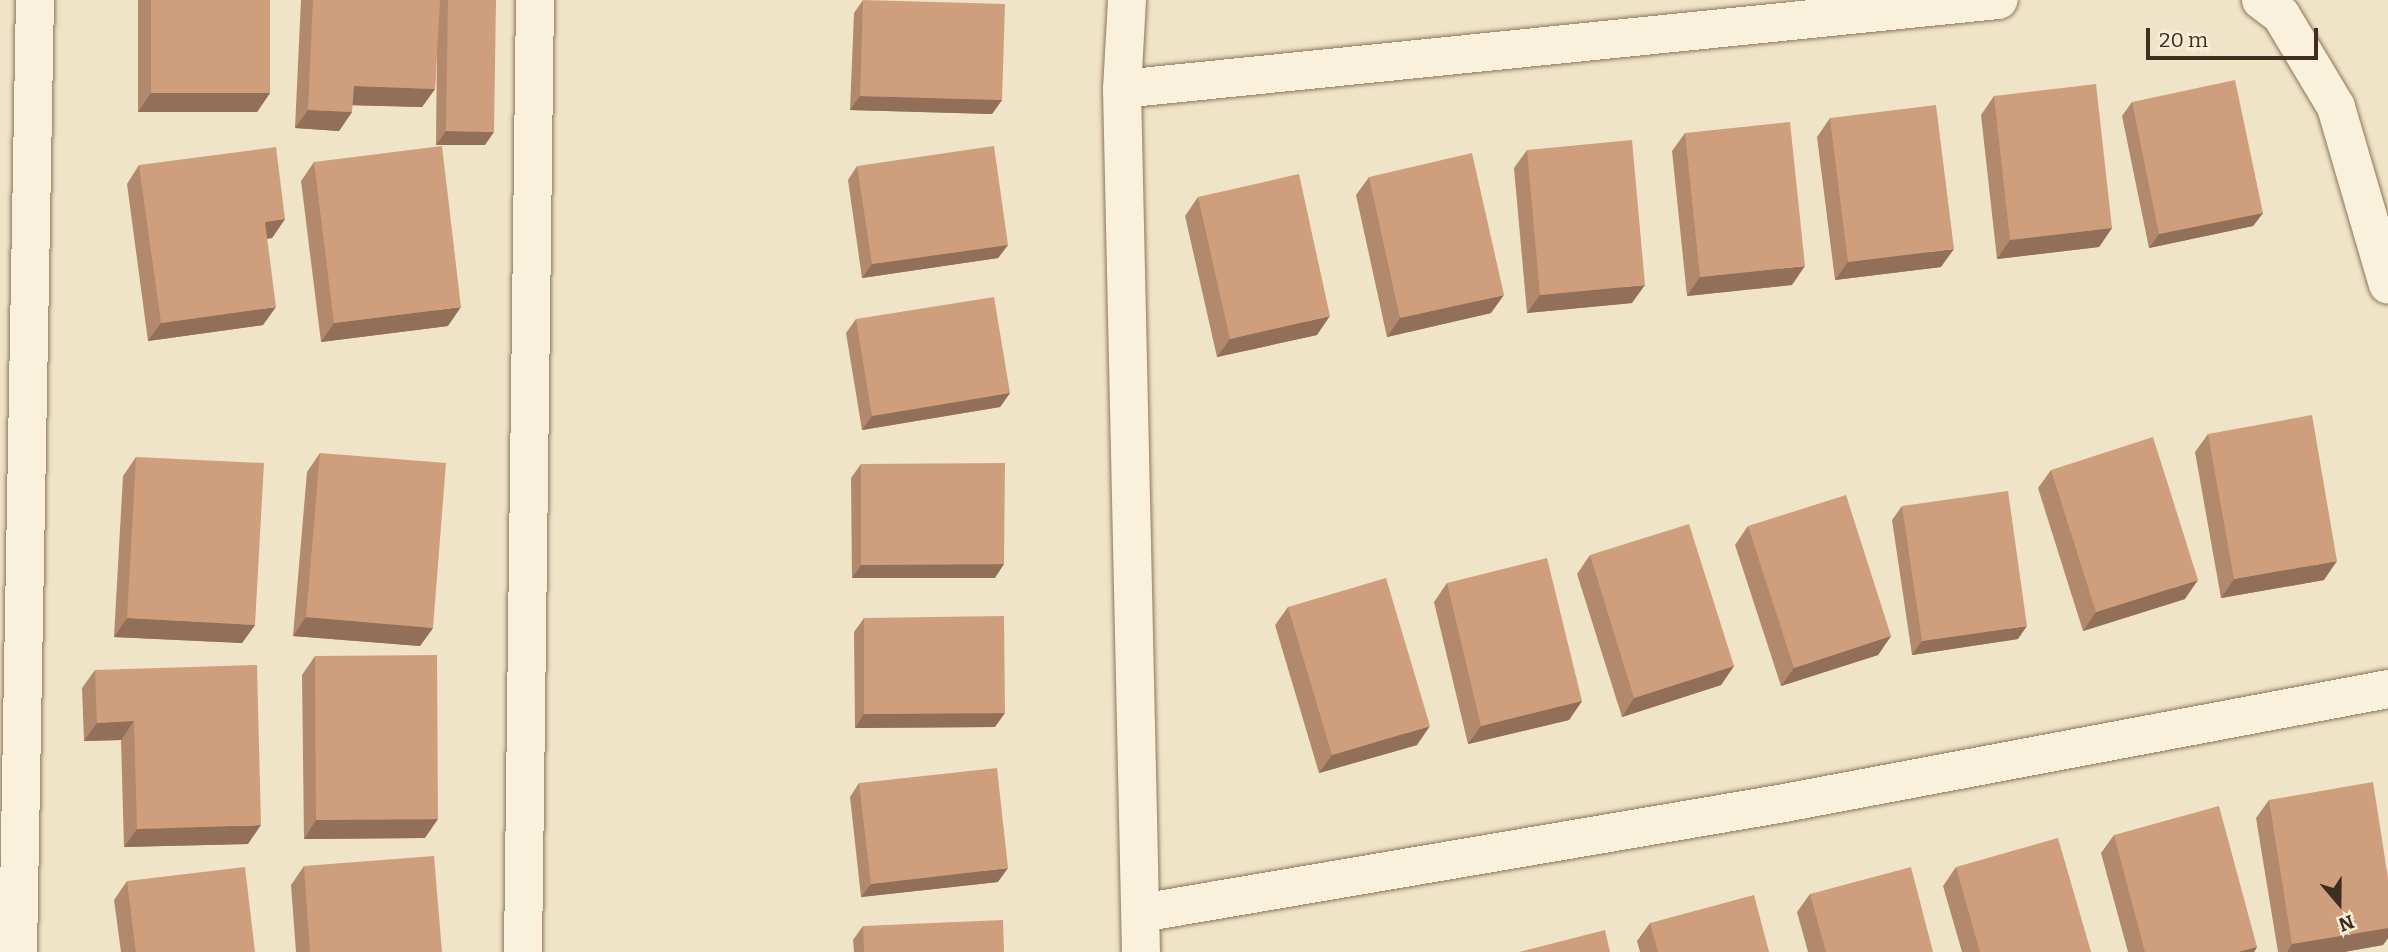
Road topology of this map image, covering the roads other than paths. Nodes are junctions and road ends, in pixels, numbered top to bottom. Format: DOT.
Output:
graph roads {
  1 [pos="35,0"];
  2 [pos="535,0"];
  3 [pos="1127,0"];
  4 [pos="1998,0"];
  5 [pos="2261,0"];
  6 [pos="1122,89"];
  7 [pos="2388,285"];
  8 [pos="2388,689"];
  9 [pos="1141,913"];
  10 [pos="18,952"];
  11 [pos="523,952"];
  12 [pos="1141,952"];
  1 -- 10 [label="street"];
  2 -- 11 [label="street"];
  3 -- 6 [label="street"];
  4 -- 6 [label="street"];
  5 -- 7 [label="street"];
  6 -- 9 [label="street"];
  8 -- 9 [label="street"];
  9 -- 12 [label="street"];
}
